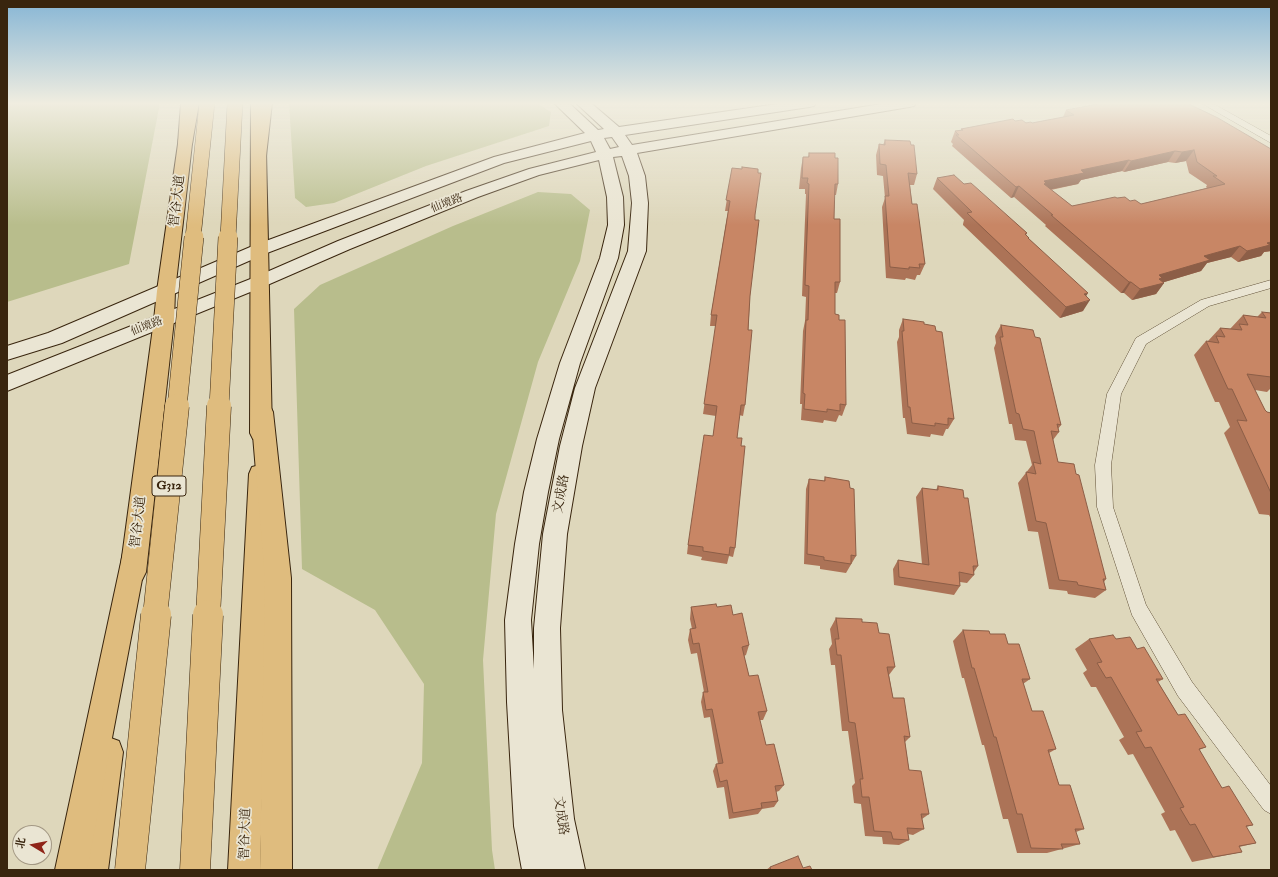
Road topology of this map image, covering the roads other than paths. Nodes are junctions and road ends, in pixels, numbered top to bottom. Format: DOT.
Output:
graph roads {
  1 [pos="611,143"];
  2 [pos="185,144"];
  3 [pos="203,144"];
  4 [pos="233,144"];
  5 [pos="259,144"];
  6 [pos="260,144"];
  7 [pos="605,144"];
  8 [pos="609,144"];
  9 [pos="612,144"];
  10 [pos="259,156"];
  11 [pos="261,249"];
  12 [pos="259,282"];
  13 [pos="1271,284"];
  14 [pos="166,292"];
  15 [pos="164,320"];
  16 [pos="7,353"];
  17 [pos="7,383"];
  18 [pos="262,412"];
  19 [pos="135,553"];
  20 [pos="1271,803"];
  21 [pos="276,867"];
  22 [pos="71,870"];
  23 [pos="92,870"];
  24 [pos="130,870"];
  25 [pos="195,870"];
  26 [pos="244,870"];
  27 [pos="538,870"];
  28 [pos="569,870"];
  1 -- 27 [label="street, 文成路"];
  2 -- 14 [label="main road, 智谷大道 / G312"];
  3 -- 24 [label="main road, 智谷大道 / G312, bridge"];
  4 -- 25 [label="main road, bridge"];
  5 -- 10 [label="main road, 智谷大道"];
  6 -- 10 [label="main road"];
  7 -- 11 [label="street, 仙境路"];
  8 -- 12 [label="street, 仙境路"];
  9 -- 28 [label="street, 文成路"];
  10 -- 11 [label="main road, 智谷大道"];
  11 -- 12 [label="main road, 智谷大道"];
  11 -- 14 [label="street, 仙境路"];
  12 -- 15 [label="street, 仙境路"];
  12 -- 18 [label="main road, 智谷大道"];
  13 -- 20 [label="street"];
  14 -- 15 [label="main road, 智谷大道 / G312"];
  14 -- 16 [label="street, 仙境路"];
  15 -- 17 [label="street, 仙境路"];
  15 -- 19 [label="main road, 智谷大道 / G312"];
  18 -- 21 [label="main road"];
  18 -- 26 [label="main road, 智谷大道"];
  19 -- 22 [label="main road"];
  19 -- 23 [label="main road, 智谷大道 / G312"];
}
